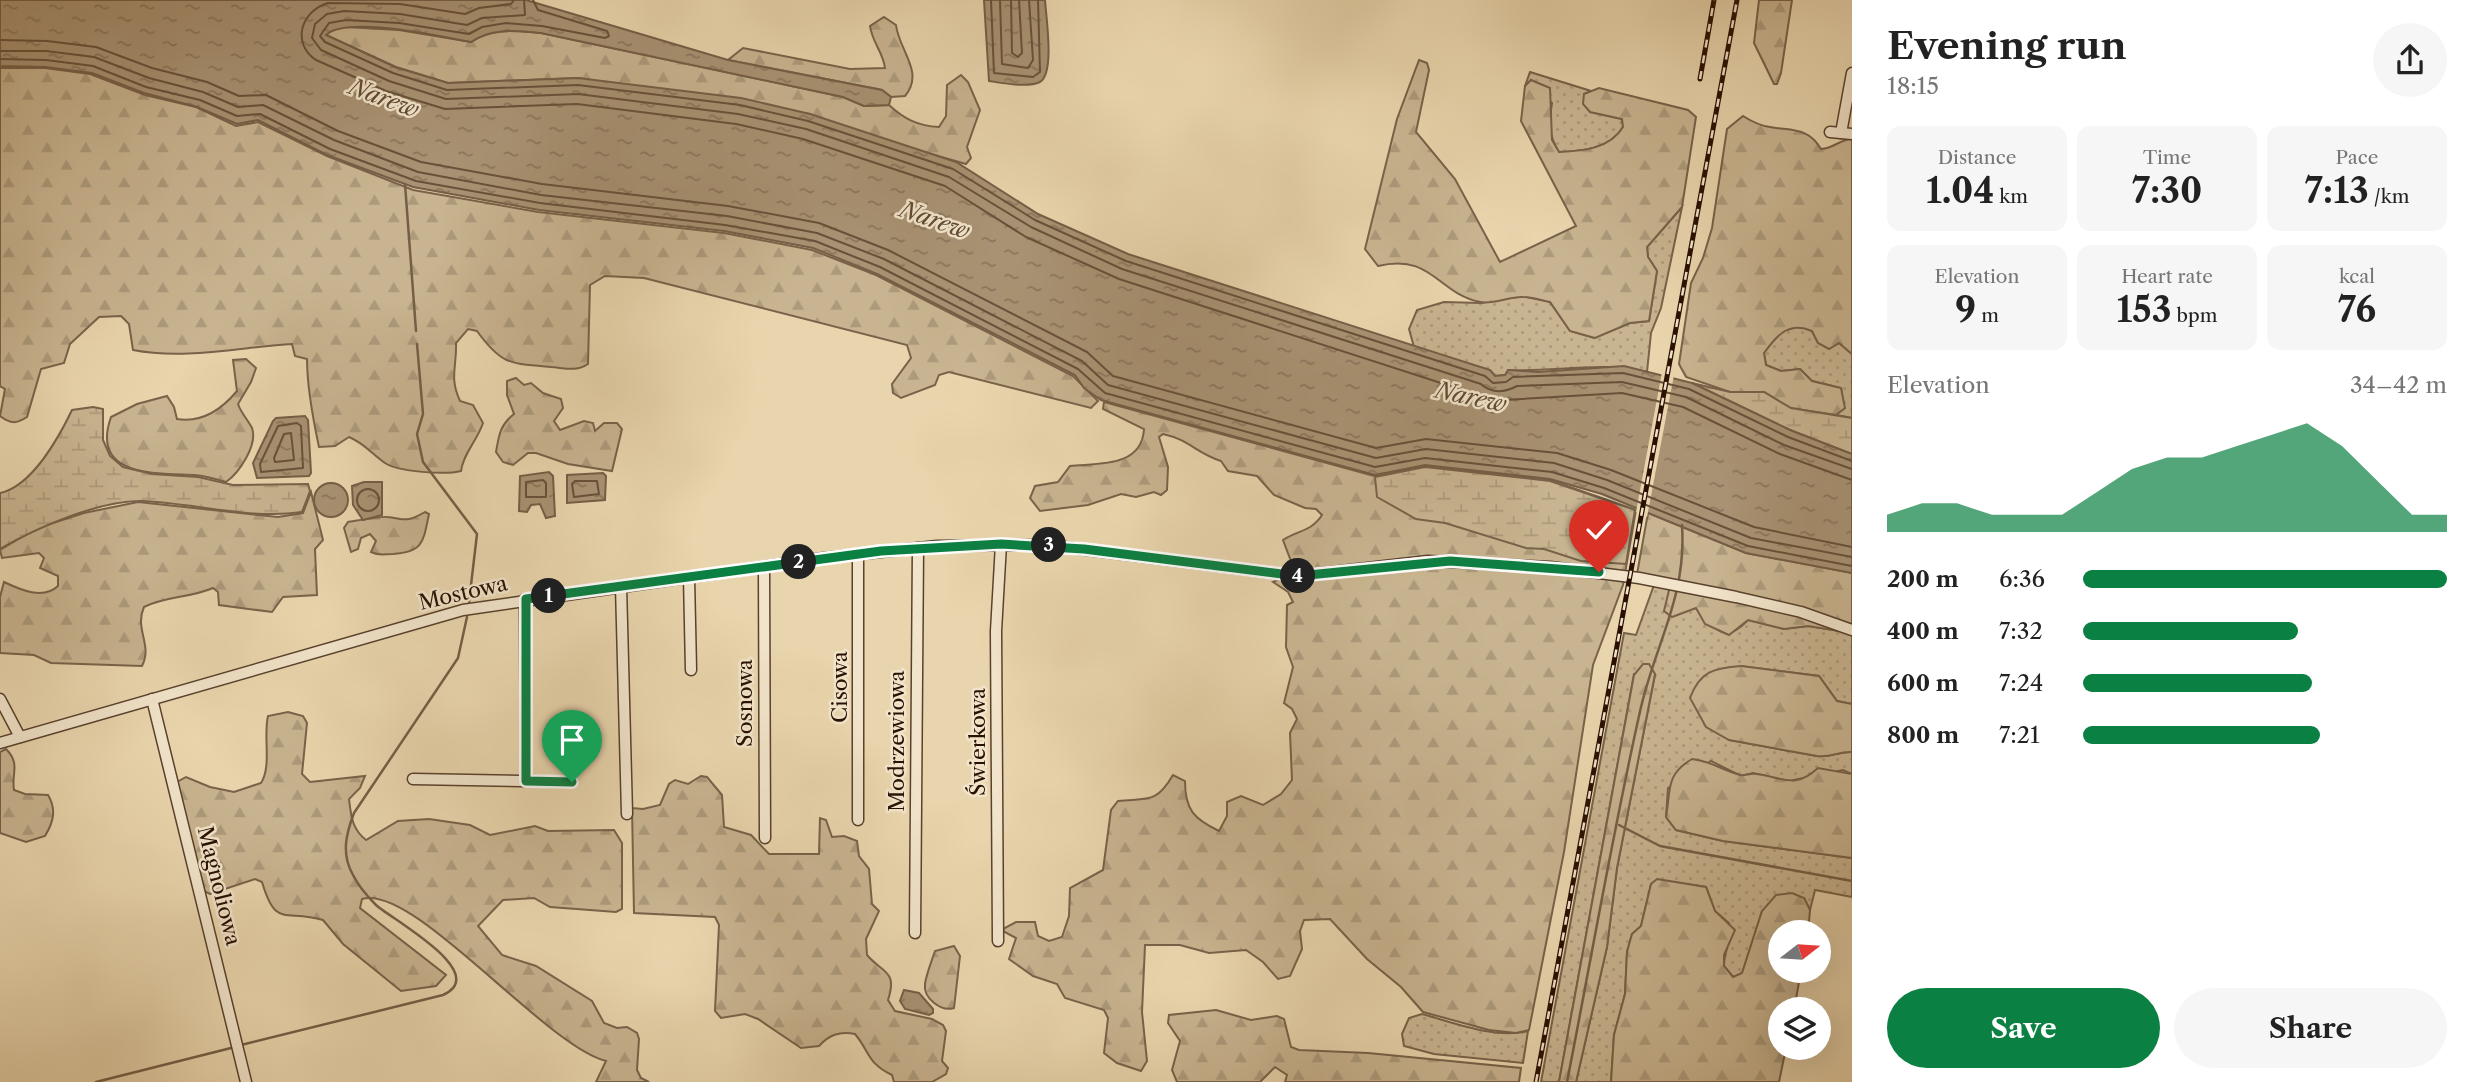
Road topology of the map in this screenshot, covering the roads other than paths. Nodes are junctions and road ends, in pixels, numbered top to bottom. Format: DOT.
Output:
graph roads {
  1 [pos="1852,73"];
  2 [pos="1841,133"];
  3 [pos="1001,544"];
  4 [pos="918,548"];
  5 [pos="858,554"];
  6 [pos="764,567"];
  7 [pos="689,578"];
  8 [pos="621,586"];
  9 [pos="526,599"];
  10 [pos="1852,629"];
  11 [pos="691,670"];
  12 [pos="0,699"];
  13 [pos="152,699"];
  14 [pos="20,737"];
  15 [pos="0,743"];
  16 [pos="413,779"];
  17 [pos="526,781"];
  18 [pos="572,782"];
  19 [pos="627,814"];
  20 [pos="858,820"];
  21 [pos="765,838"];
  22 [pos="915,933"];
  23 [pos="998,941"];
  24 [pos="246,1082"];
  1 -- 2 [label="street"];
  3 -- 4 [label="street, Mostowa"];
  3 -- 10 [label="street, Mostowa"];
  3 -- 23 [label="street, Świerkowa"];
  4 -- 5 [label="street, Mostowa"];
  4 -- 22 [label="street, Modrzewiowa"];
  5 -- 6 [label="street, Mostowa"];
  5 -- 20 [label="street, Cisowa"];
  6 -- 7 [label="street, Mostowa"];
  6 -- 21 [label="street, Sosnowa"];
  7 -- 8 [label="street, Mostowa"];
  7 -- 11 [label="street"];
  8 -- 9 [label="street, Mostowa"];
  8 -- 19 [label="street"];
  9 -- 13 [label="street, Mostowa"];
  9 -- 17 [label="street"];
  12 -- 14 [label="street"];
  13 -- 14 [label="street, Mostowa"];
  13 -- 24 [label="street, Magnoliowa"];
  14 -- 15 [label="street, Mostowa"];
  16 -- 17 [label="street"];
  17 -- 18 [label="street"];
}
